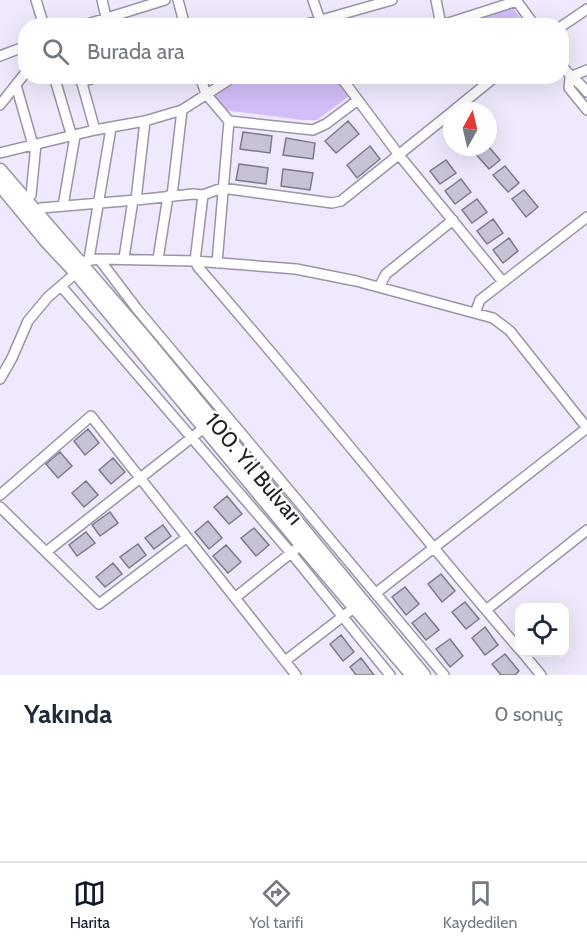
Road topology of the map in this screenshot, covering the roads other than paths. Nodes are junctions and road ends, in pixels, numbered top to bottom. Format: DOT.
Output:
graph roads {
  1 [pos="36,0"];
  2 [pos="102,0"];
  3 [pos="165,0"];
  4 [pos="178,0"];
  5 [pos="313,0"];
  6 [pos="392,0"];
  7 [pos="436,0"];
  8 [pos="517,1"];
  9 [pos="587,9"];
  10 [pos="340,15"];
  11 [pos="106,17"];
  12 [pos="42,18"];
  13 [pos="183,18"];
  14 [pos="319,18"];
  15 [pos="328,18"];
  16 [pos="341,18"];
  17 [pos="439,18"];
  18 [pos="462,18"];
  19 [pos="529,18"];
  20 [pos="569,21"];
  21 [pos="18,49"];
  22 [pos="0,56"];
  23 [pos="587,70"];
  24 [pos="570,77"];
  25 [pos="18,82"];
  26 [pos="57,84"];
  27 [pos="81,84"];
  28 [pos="203,84"];
  29 [pos="222,84"];
  30 [pos="346,84"];
  31 [pos="486,84"];
  32 [pos="16,85"];
  33 [pos="587,92"];
  34 [pos="206,94"];
  35 [pos="358,100"];
  36 [pos="465,102"];
  37 [pos="0,105"];
  38 [pos="182,110"];
  39 [pos="587,110"];
  40 [pos="443,120"];
  41 [pos="145,121"];
  42 [pos="229,121"];
  43 [pos="111,128"];
  44 [pos="95,130"];
  45 [pos="73,136"];
  46 [pos="35,144"];
  47 [pos="0,153"];
  48 [pos="399,154"];
  49 [pos="0,170"];
  50 [pos="0,185"];
  51 [pos="222,188"];
  52 [pos="31,195"];
  53 [pos="203,195"];
  54 [pos="170,196"];
  55 [pos="135,200"];
  56 [pos="99,203"];
  57 [pos="63,206"];
  58 [pos="41,208"];
  59 [pos="587,217"];
  60 [pos="453,220"];
  61 [pos="124,258"];
  62 [pos="158,259"];
  63 [pos="195,261"];
  64 [pos="217,263"];
  65 [pos="87,264"];
  66 [pos="503,282"];
  67 [pos="61,286"];
  68 [pos="379,287"];
  69 [pos="475,313"];
  70 [pos="0,379"];
  71 [pos="204,428"];
  72 [pos="587,428"];
  73 [pos="192,437"];
  74 [pos="139,478"];
  75 [pos="0,495"];
  76 [pos="0,507"];
  77 [pos="587,530"];
  78 [pos="186,538"];
  79 [pos="433,548"];
  80 [pos="296,549"];
  81 [pos="46,552"];
  82 [pos="376,593"];
  83 [pos="236,597"];
  84 [pos="355,607"];
  85 [pos="486,610"];
  86 [pos="341,618"];
  87 [pos="515,644"];
  88 [pos="526,657"];
  89 [pos="285,662"];
  90 [pos="539,674"];
  91 [pos="296,675"];
  92 [pos="390,675"];
  93 [pos="412,675"];
  94 [pos="424,675"];
  95 [pos="444,675"];
  1 -- 12 [label="street"];
  2 -- 11 [label="street"];
  3 -- 11 [label="street"];
  4 -- 13 [label="street"];
  5 -- 14 [label="street"];
  6 -- 10 [label="street"];
  7 -- 17 [label="street"];
  8 -- 18 [label="street"];
  8 -- 19 [label="street"];
  9 -- 20 [label="street"];
  10 -- 15 [label="street"];
  10 -- 16 [label="street"];
  21 -- 22 [label="street"];
  23 -- 24 [label="street"];
  24 -- 33 [label="street"];
  24 -- 39 [label="street"];
  25 -- 32 [label="street"];
  26 -- 45 [label="street"];
  27 -- 44 [label="street"];
  28 -- 34 [label="street"];
  29 -- 34 [label="street"];
  30 -- 35 [label="street"];
  31 -- 36 [label="street"];
  32 -- 37 [label="street"];
  32 -- 46 [label="street"];
  34 -- 38 [label="street"];
  34 -- 42 [label="street"];
  35 -- 42 [label="street"];
  35 -- 48 [label="street"];
  38 -- 41 [label="street"];
  38 -- 54 [label="street"];
  40 -- 48 [label="street"];
  41 -- 43 [label="street"];
  41 -- 55 [label="street"];
  42 -- 51 [label="street"];
  43 -- 44 [label="street"];
  43 -- 56 [label="street"];
  44 -- 45 [label="street"];
  45 -- 46 [label="street"];
  45 -- 57 [label="street"];
  46 -- 47 [label="street"];
  46 -- 52 [label="street"];
  48 -- 51 [label="street"];
  48 -- 60 [label="street"];
  49 -- 65 [label="main road, 100. Yıl Bulvarı"];
  50 -- 65 [label="main road, 100. Yıl Bulvarı"];
  51 -- 53 [label="street"];
  51 -- 64 [label="street"];
  53 -- 54 [label="street"];
  53 -- 63 [label="street"];
  54 -- 55 [label="street"];
  54 -- 62 [label="street"];
  55 -- 56 [label="street"];
  55 -- 61 [label="street"];
  56 -- 57 [label="street"];
  56 -- 65 [label="street"];
  57 -- 58 [label="street"];
  59 -- 66 [label="street"];
  60 -- 66 [label="street"];
  60 -- 68 [label="street"];
  61 -- 62 [label="street"];
  61 -- 65 [label="street"];
  62 -- 63 [label="street"];
  63 -- 64 [label="street"];
  63 -- 79 [label="street"];
  64 -- 68 [label="street"];
  65 -- 67 [label="street"];
  65 -- 71 [label="main road, 100. Yıl Bulvarı"];
  65 -- 82 [label="street"];
  65 -- 94 [label="main road, 100. Yıl Bulvarı"];
  66 -- 69 [label="street"];
  67 -- 70 [label="street"];
  67 -- 73 [label="street"];
  68 -- 69 [label="street"];
  69 -- 72 [label="street"];
  71 -- 73 [label="street"];
  71 -- 80 [label="main road, 100. Yıl Bulvarı"];
  72 -- 79 [label="street"];
  73 -- 74 [label="street"];
  73 -- 80 [label="street"];
  74 -- 75 [label="street"];
  74 -- 78 [label="street"];
  74 -- 81 [label="street"];
  76 -- 81 [label="street"];
  77 -- 85 [label="street"];
  78 -- 81 [label="street"];
  78 -- 83 [label="street"];
  79 -- 82 [label="street"];
  79 -- 85 [label="street"];
  80 -- 83 [label="street"];
  80 -- 84 [label="main road, 100. Yıl Bulvarı"];
  80 -- 86 [label="street"];
  82 -- 95 [label="street"];
  83 -- 89 [label="street"];
  84 -- 86 [label="street"];
  84 -- 93 [label="main road, 100. Yıl Bulvarı"];
  85 -- 87 [label="street"];
  86 -- 89 [label="street"];
  86 -- 92 [label="street"];
  88 -- 90 [label="street"];
  89 -- 91 [label="street"];
}
